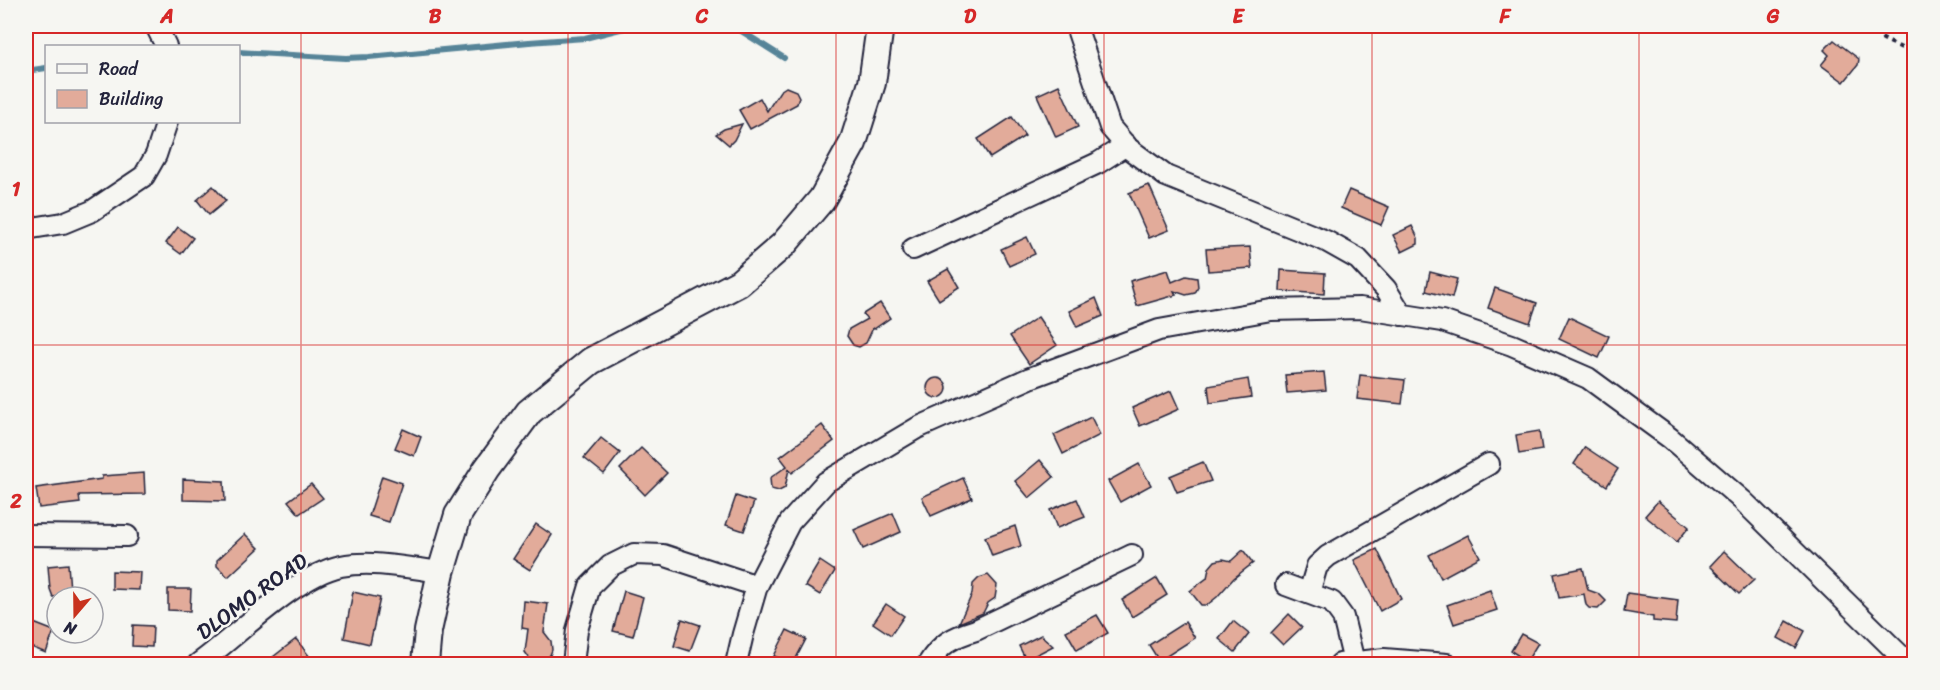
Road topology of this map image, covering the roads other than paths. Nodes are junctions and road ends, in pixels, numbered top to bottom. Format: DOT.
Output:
graph roads {
  1 [pos="156,26"];
  2 [pos="880,26"];
  3 [pos="1076,26"];
  4 [pos="166,45"];
  5 [pos="167,123"];
  6 [pos="1126,145"];
  7 [pos="26,229"];
  8 [pos="913,249"];
  9 [pos="1402,315"];
  10 [pos="1489,464"];
  11 [pos="26,535"];
  12 [pos="128,536"];
  13 [pos="1131,555"];
  14 [pos="441,573"];
  15 [pos="1286,585"];
  16 [pos="757,586"];
  17 [pos="1309,593"];
  18 [pos="198,664"];
  19 [pos="426,664"];
  20 [pos="573,664"];
  21 [pos="736,664"];
  22 [pos="928,664"];
  23 [pos="1347,664"];
  24 [pos="1447,664"];
  25 [pos="1910,664"];
  1 -- 4 [label="street"];
  2 -- 14 [label="street"];
  3 -- 6 [label="street"];
  5 -- 7 [label="street"];
  6 -- 8 [label="street"];
  6 -- 9 [label="street"];
  9 -- 16 [label="street"];
  9 -- 25 [label="street"];
  10 -- 17 [label="street"];
  11 -- 12 [label="street"];
  13 -- 22 [label="street"];
  14 -- 18 [label="street, DLOMO ROAD"];
  14 -- 19 [label="street"];
  15 -- 17 [label="street"];
  16 -- 20 [label="street"];
  16 -- 21 [label="street"];
  17 -- 23 [label="street"];
  23 -- 24 [label="street"];
}
